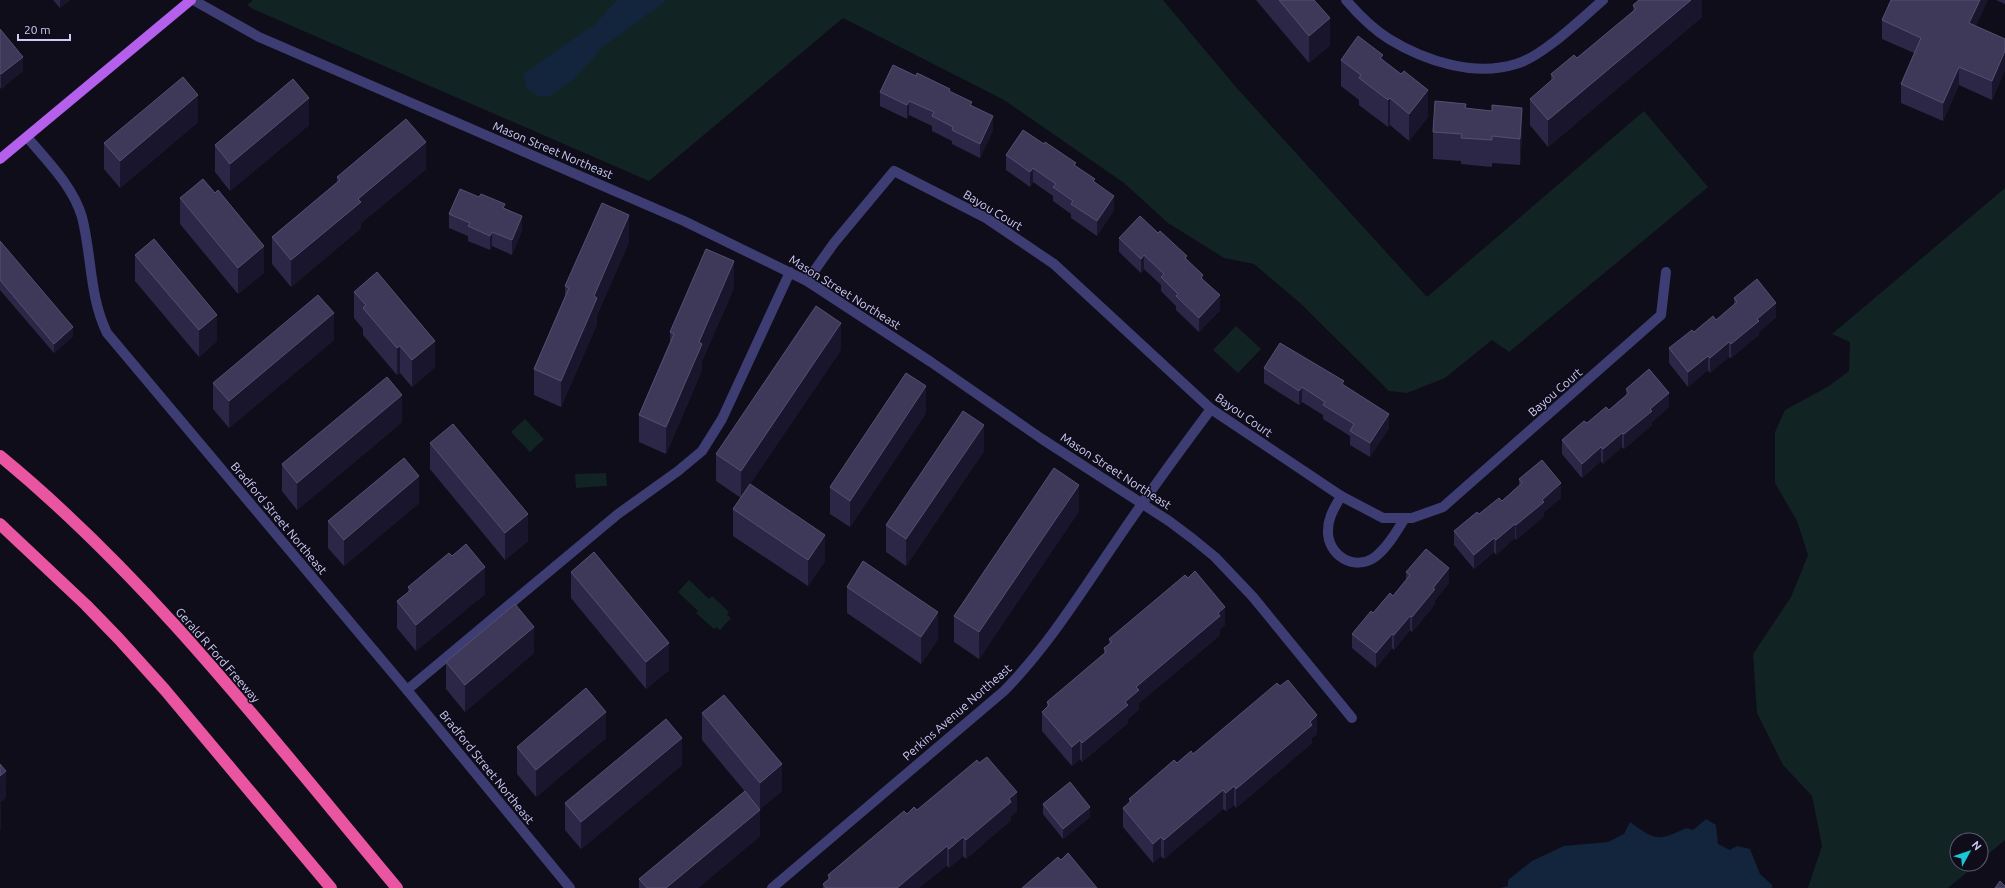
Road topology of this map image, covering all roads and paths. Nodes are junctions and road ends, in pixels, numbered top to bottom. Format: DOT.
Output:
graph roads {
  1 [pos="192,0"];
  2 [pos="1346,0"];
  3 [pos="1604,0"];
  4 [pos="27,137"];
  5 [pos="0,160"];
  6 [pos="790,272"];
  7 [pos="1666,272"];
  8 [pos="807,282"];
  9 [pos="1211,409"];
  10 [pos="0,456"];
  11 [pos="1341,496"];
  12 [pos="1141,504"];
  13 [pos="1405,518"];
  14 [pos="0,524"];
  15 [pos="407,690"];
  16 [pos="1352,718"];
  17 [pos="331,888"];
  18 [pos="397,888"];
  19 [pos="570,888"];
  20 [pos="772,888"];
  1 -- 4 [label="main road"];
  1 -- 6 [label="street, Mason Street Northeast"];
  2 -- 3 [label="street"];
  4 -- 5 [label="main road"];
  4 -- 15 [label="street, Bradford Street Northeast"];
  6 -- 8 [label="street, Mason Street Northeast"];
  6 -- 15 [label="street"];
  7 -- 13 [label="street, Bayou Court"];
  8 -- 9 [label="street, Bayou Court"];
  8 -- 12 [label="street, Mason Street Northeast"];
  9 -- 11 [label="street, Bayou Court"];
  9 -- 12 [label="street, Perkins Avenue Northeast"];
  10 -- 18 [label="highway, Gerald R Ford Freeway"];
  11 -- 13 [label="street, Bayou Court"];
  11 -- 13 [label="street"];
  12 -- 16 [label="street, Mason Street Northeast"];
  12 -- 20 [label="street, Perkins Avenue Northeast"];
  14 -- 17 [label="highway"];
  15 -- 19 [label="street, Bradford Street Northeast"];
}
